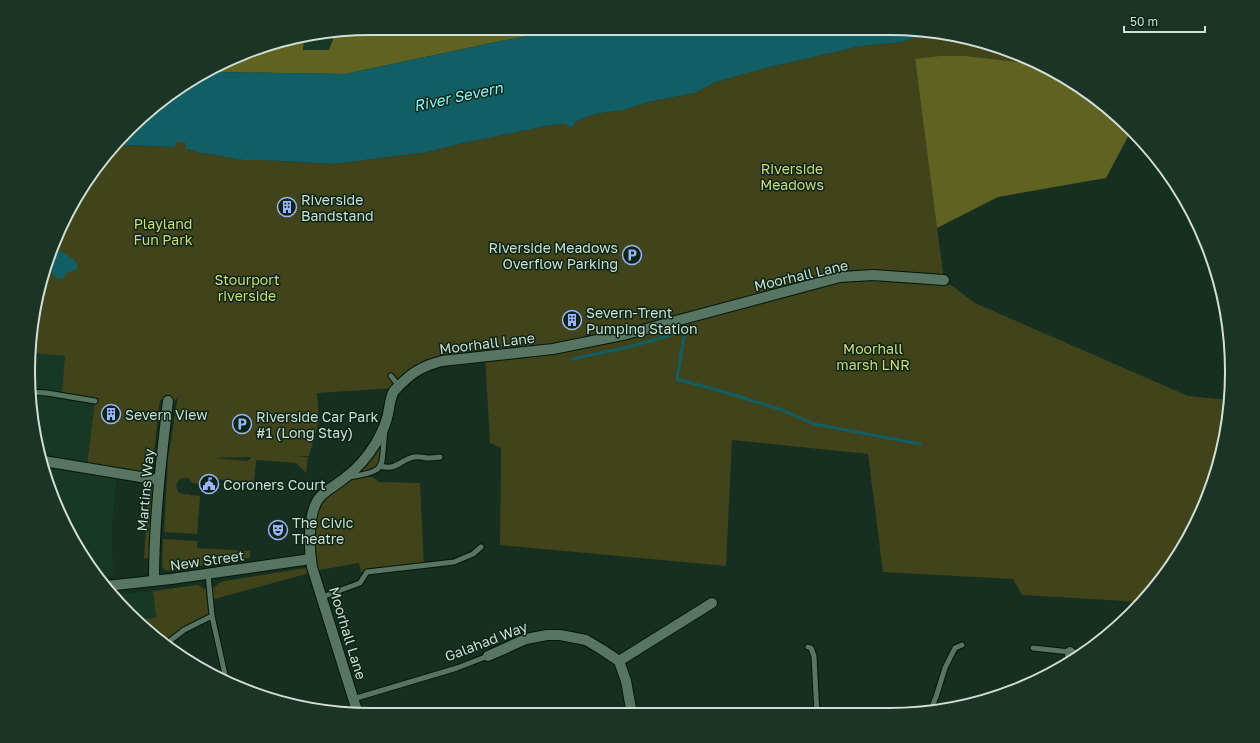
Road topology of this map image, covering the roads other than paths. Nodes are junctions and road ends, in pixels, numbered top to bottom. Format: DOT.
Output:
graph roads {
  1 [pos="944,280"];
  2 [pos="391,376"];
  3 [pos="398,386"];
  4 [pos="36,392"];
  5 [pos="95,401"];
  6 [pos="168,401"];
  7 [pos="387,418"];
  8 [pos="440,457"];
  9 [pos="47,461"];
  10 [pos="380,466"];
  11 [pos="345,478"];
  12 [pos="159,480"];
  13 [pos="481,546"];
  14 [pos="311,559"];
  15 [pos="208,574"];
  16 [pos="154,581"];
  17 [pos="113,585"];
  18 [pos="322,598"];
  19 [pos="712,603"];
  20 [pos="212,616"];
  21 [pos="170,641"];
  22 [pos="962,645"];
  23 [pos="808,647"];
  24 [pos="1033,648"];
  25 [pos="488,656"];
  26 [pos="1067,656"];
  27 [pos="618,661"];
  28 [pos="225,674"];
  29 [pos="353,699"];
  30 [pos="933,705"];
  31 [pos="356,707"];
  32 [pos="631,708"];
  33 [pos="817,708"];
  1 -- 3 [label="street, Moorhall Lane"];
  2 -- 3 [label="lane"];
  3 -- 7 [label="street, Moorhall Lane"];
  4 -- 5 [label="lane"];
  6 -- 12 [label="street, Martins Way"];
  7 -- 10 [label="lane"];
  7 -- 11 [label="street, Moorhall Lane"];
  8 -- 10 [label="lane"];
  9 -- 12 [label="street"];
  10 -- 11 [label="lane"];
  11 -- 14 [label="street, Moorhall Lane"];
  12 -- 16 [label="street, Martins Way"];
  13 -- 18 [label="lane"];
  14 -- 15 [label="street, New Street"];
  14 -- 18 [label="street, Moorhall Lane"];
  15 -- 16 [label="street, New Street"];
  15 -- 20 [label="lane"];
  16 -- 17 [label="street, New Street"];
  18 -- 29 [label="street, Moorhall Lane"];
  19 -- 27 [label="street"];
  20 -- 21 [label="lane"];
  20 -- 28 [label="lane"];
  22 -- 30 [label="lane"];
  23 -- 33 [label="lane"];
  24 -- 26 [label="lane"];
  25 -- 27 [label="street, Galahad Way"];
  25 -- 29 [label="lane, Galahad Way"];
  27 -- 32 [label="street"];
  29 -- 31 [label="street, Moorhall Lane"];
}
